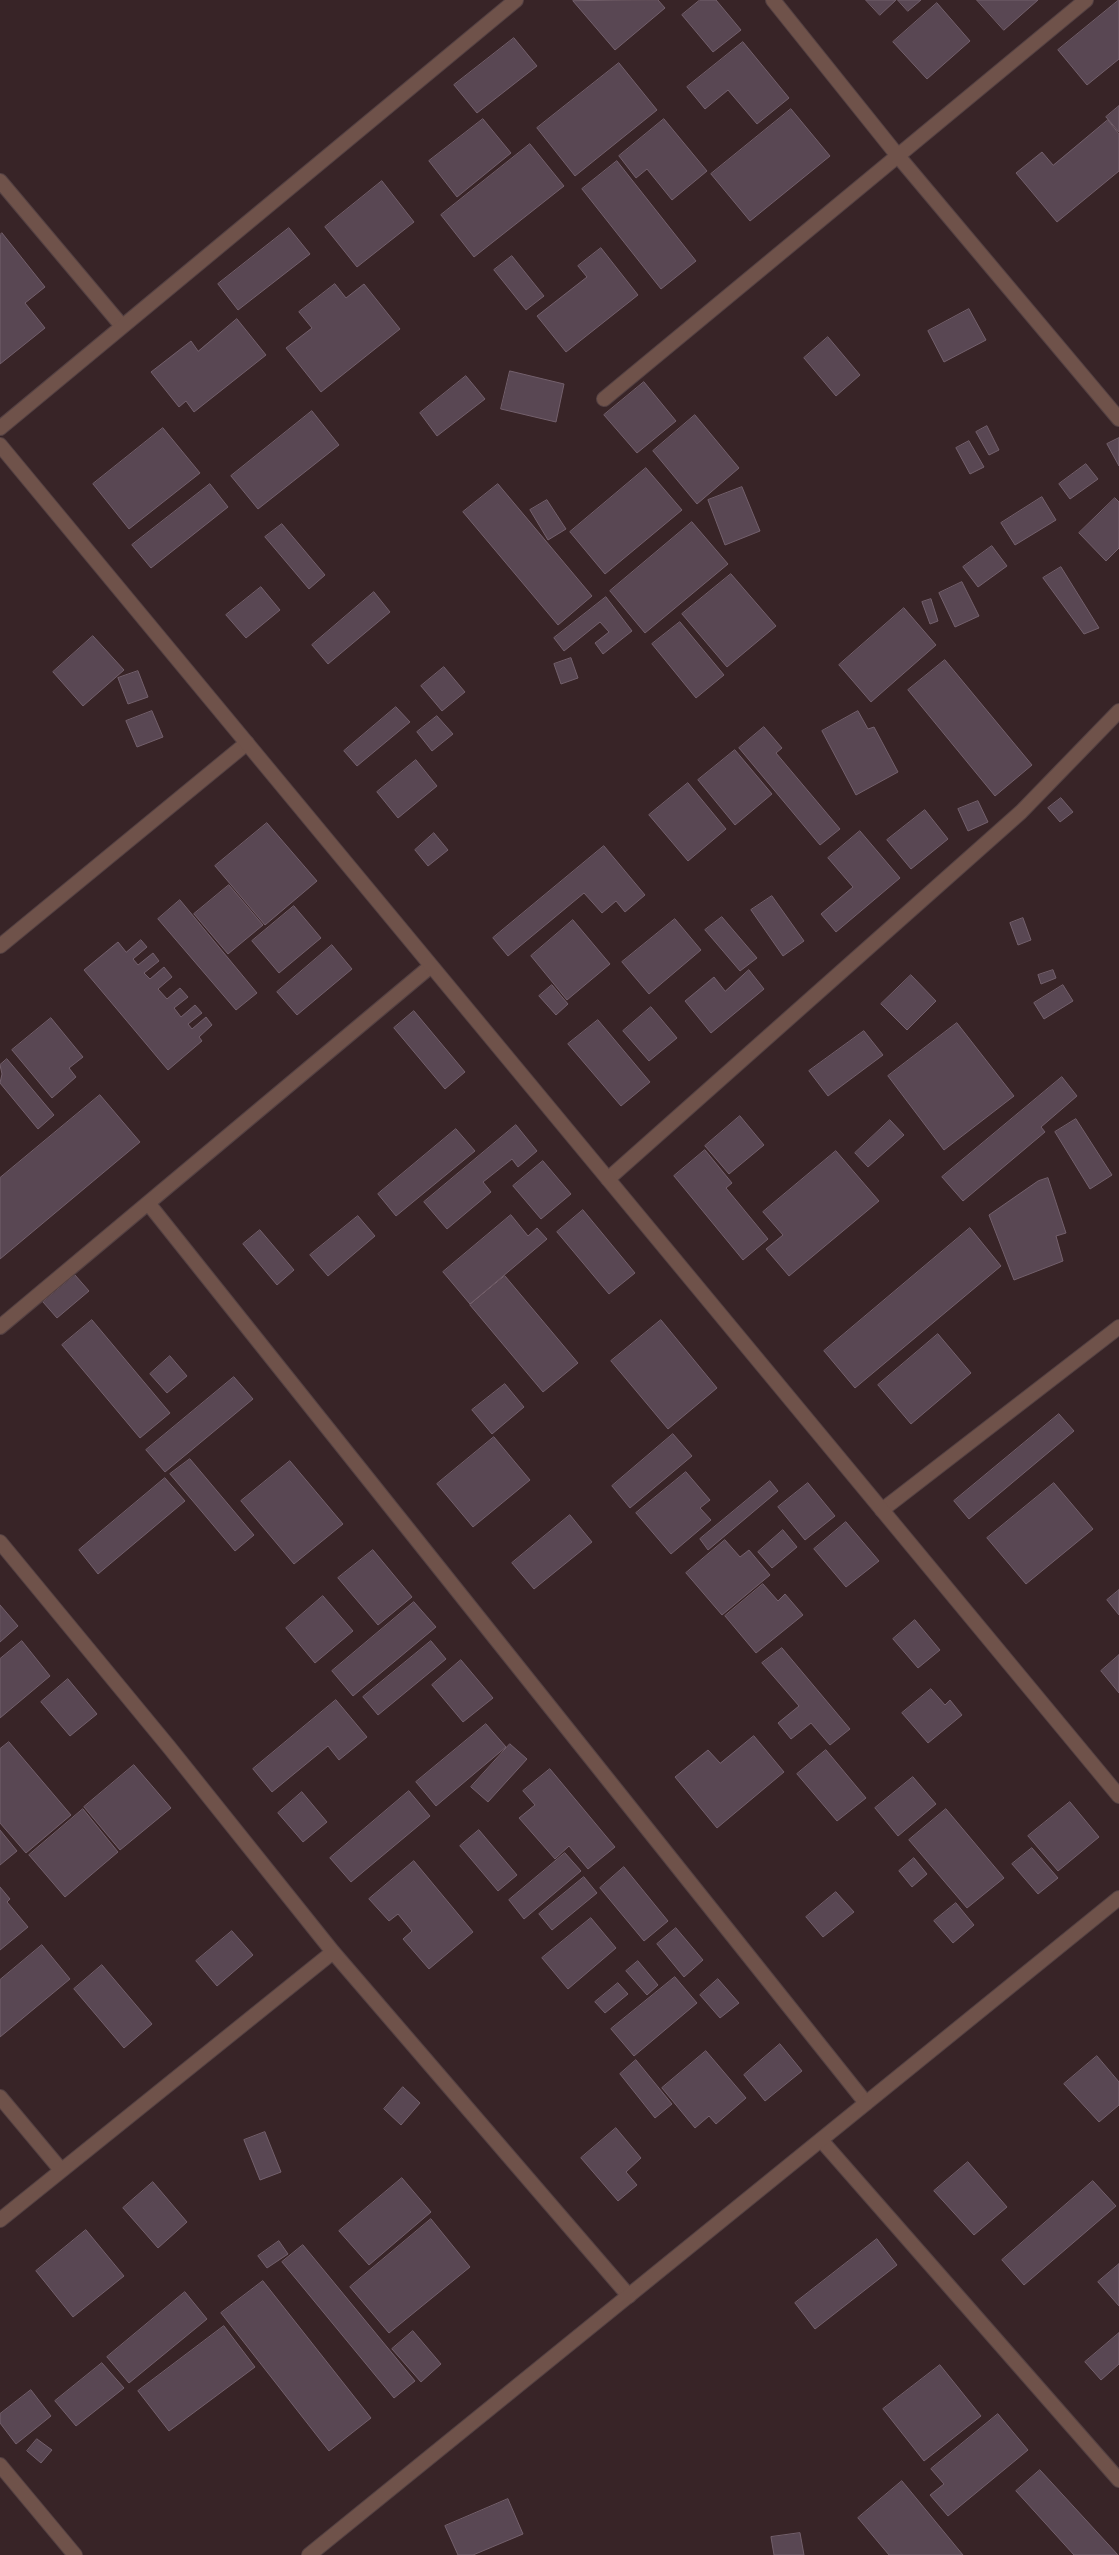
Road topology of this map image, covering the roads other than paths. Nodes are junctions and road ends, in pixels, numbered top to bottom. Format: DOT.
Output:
graph roads {
  1 [pos="516,0"];
  2 [pos="773,0"];
  3 [pos="1086,0"];
  4 [pos="898,156"];
  5 [pos="0,181"];
  6 [pos="122,326"];
  7 [pos="604,399"];
  8 [pos="1119,418"];
  9 [pos="0,428"];
  10 [pos="0,445"];
  11 [pos="1119,711"];
  12 [pos="247,743"];
  13 [pos="0,946"];
  14 [pos="431,966"];
  15 [pos="608,1180"];
  16 [pos="148,1203"];
  17 [pos="0,1327"];
  18 [pos="1119,1327"];
  19 [pos="882,1510"];
  20 [pos="0,1542"];
  21 [pos="1119,1796"];
  22 [pos="1119,1898"];
  23 [pos="333,1952"];
  24 [pos="0,2097"];
  25 [pos="866,2103"];
  26 [pos="821,2140"];
  27 [pos="61,2170"];
  28 [pos="0,2220"];
  29 [pos="629,2296"];
  30 [pos="0,2465"];
  31 [pos="1119,2480"];
  32 [pos="75,2555"];
  33 [pos="309,2555"];
  1 -- 6 [label="street"];
  2 -- 4 [label="street"];
  3 -- 4 [label="street"];
  4 -- 7 [label="street"];
  4 -- 8 [label="street"];
  5 -- 6 [label="street"];
  6 -- 9 [label="street"];
  10 -- 12 [label="street"];
  11 -- 15 [label="street"];
  12 -- 13 [label="street"];
  12 -- 14 [label="street"];
  14 -- 15 [label="street"];
  14 -- 16 [label="street"];
  15 -- 19 [label="street"];
  16 -- 17 [label="street"];
  16 -- 25 [label="street"];
  18 -- 19 [label="street"];
  19 -- 21 [label="street"];
  20 -- 23 [label="street"];
  22 -- 25 [label="street"];
  23 -- 27 [label="street"];
  23 -- 29 [label="street"];
  24 -- 27 [label="street"];
  25 -- 26 [label="street"];
  26 -- 29 [label="street"];
  26 -- 31 [label="street"];
  27 -- 28 [label="street"];
  29 -- 33 [label="street"];
  30 -- 32 [label="street"];
}
